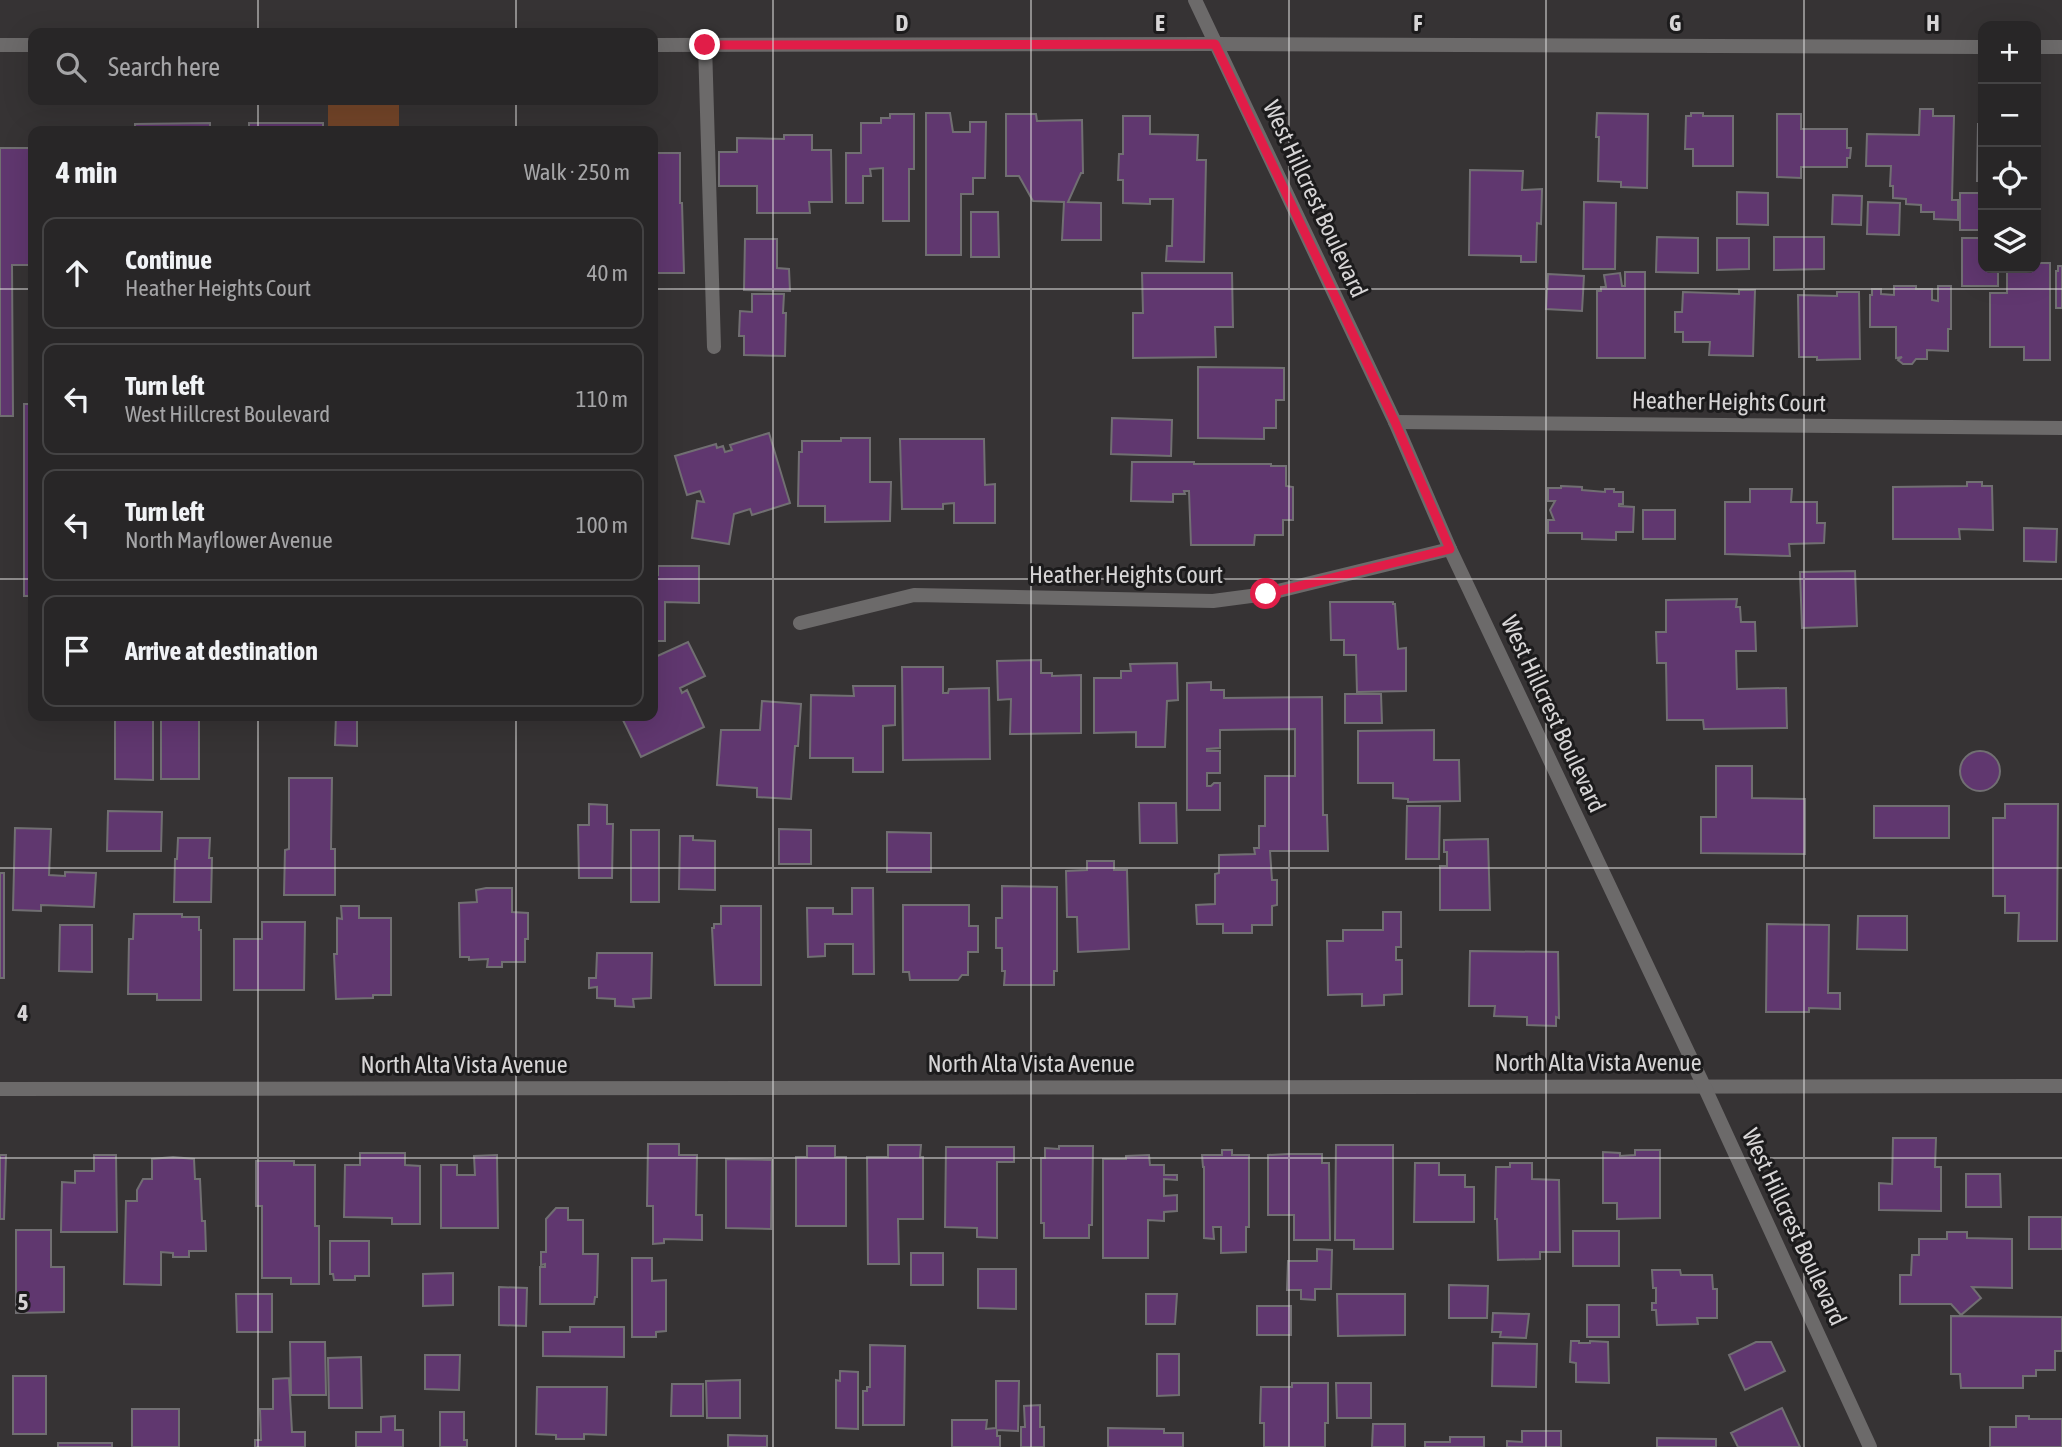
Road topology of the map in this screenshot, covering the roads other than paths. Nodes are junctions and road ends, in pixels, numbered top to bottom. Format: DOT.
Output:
graph roads {
  1 [pos="1195,0"];
  2 [pos="1215,44"];
  3 [pos="0,45"];
  4 [pos="28,45"];
  5 [pos="658,45"];
  6 [pos="705,45"];
  7 [pos="1978,47"];
  8 [pos="2041,47"];
  9 [pos="2062,47"];
  10 [pos="714,346"];
  11 [pos="1395,422"];
  12 [pos="2062,428"];
  13 [pos="1450,549"];
  14 [pos="800,623"];
  15 [pos="1704,1086"];
  16 [pos="2062,1086"];
  17 [pos="0,1089"];
  18 [pos="1870,1447"];
  1 -- 2 [label="street, West Hillcrest Boulevard"];
  2 -- 6 [label="street"];
  2 -- 7 [label="street"];
  2 -- 11 [label="street, West Hillcrest Boulevard"];
  3 -- 4 [label="street"];
  5 -- 6 [label="street"];
  6 -- 10 [label="street"];
  8 -- 9 [label="street"];
  11 -- 12 [label="street, Heather Heights Court"];
  11 -- 13 [label="street, West Hillcrest Boulevard"];
  13 -- 14 [label="street, Heather Heights Court"];
  13 -- 15 [label="street, West Hillcrest Boulevard"];
  15 -- 16 [label="street, North Alta Vista Avenue"];
  15 -- 17 [label="street, North Alta Vista Avenue"];
  15 -- 18 [label="street, West Hillcrest Boulevard"];
}
